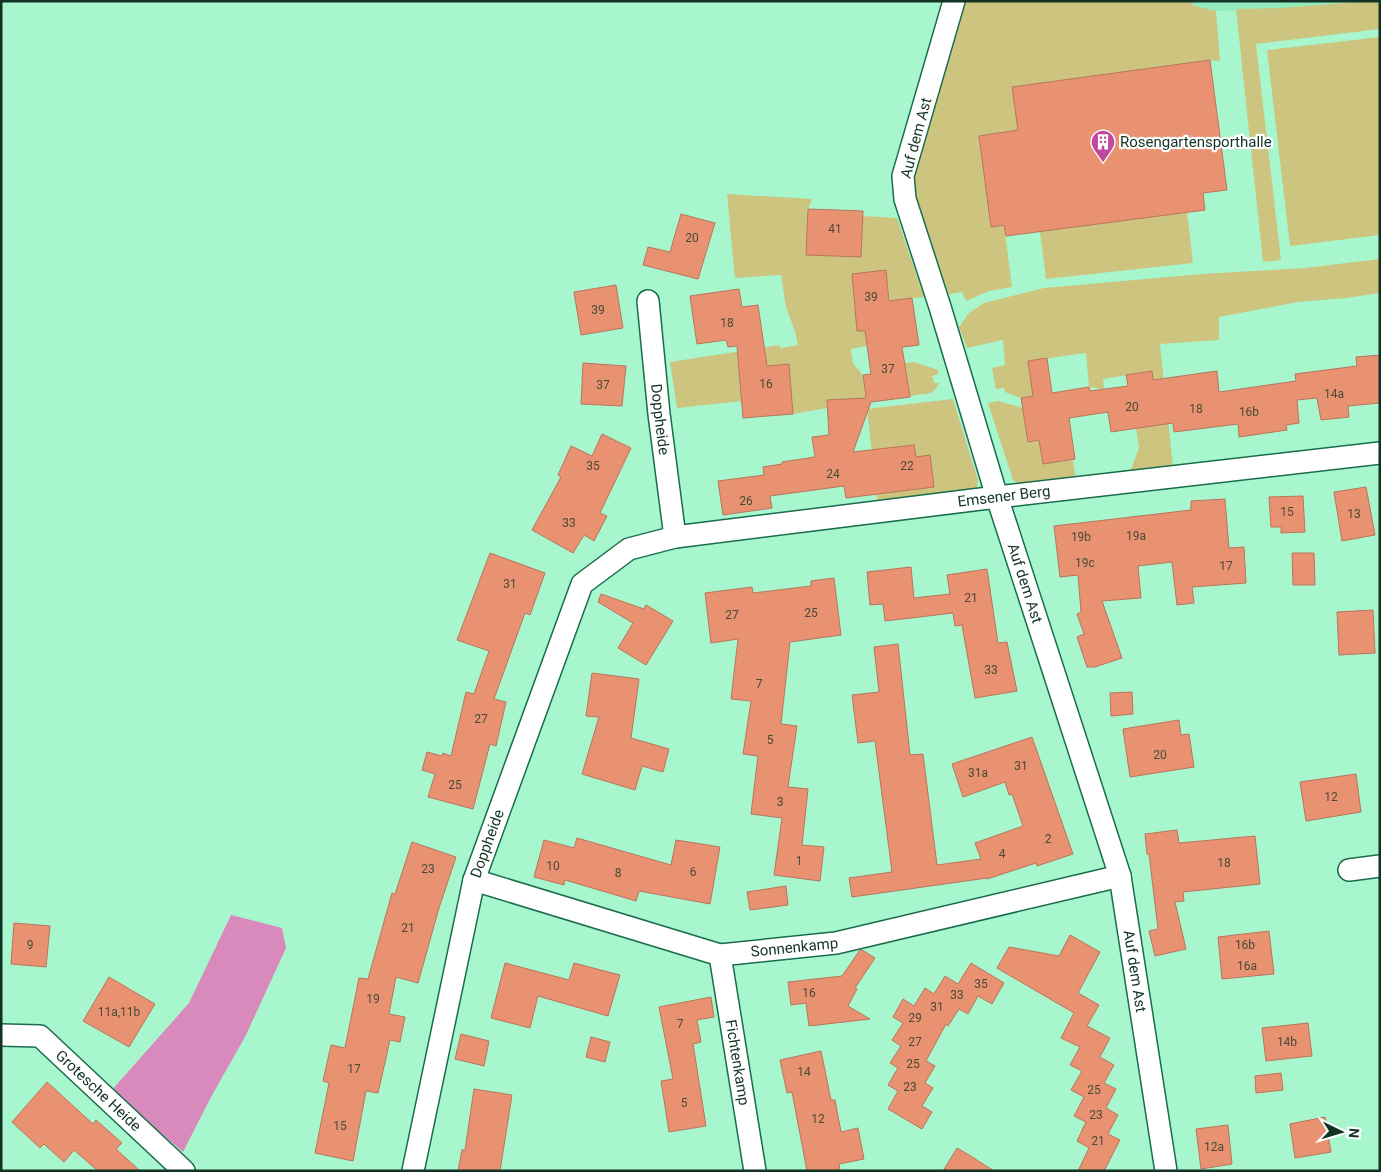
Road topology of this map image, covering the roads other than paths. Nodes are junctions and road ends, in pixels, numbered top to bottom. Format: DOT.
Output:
graph roads {
  1 [pos="954,1"];
  2 [pos="648,301"];
  3 [pos="1380,453"];
  4 [pos="997,497"];
  5 [pos="675,537"];
  6 [pos="629,549"];
  7 [pos="1380,866"];
  8 [pos="1349,870"];
  9 [pos="1120,876"];
  10 [pos="474,880"];
  11 [pos="720,955"];
  12 [pos="1,1035"];
  13 [pos="184,1171"];
  14 [pos="412,1171"];
  15 [pos="755,1171"];
  16 [pos="1166,1171"];
  1 -- 4 [label="street, Auf dem Ast"];
  2 -- 5 [label="street, Doppheide"];
  3 -- 4 [label="street, Emsener Berg"];
  4 -- 5 [label="street, Emsener Berg"];
  4 -- 9 [label="street, Auf dem Ast"];
  5 -- 6 [label="street, Emsener Berg"];
  6 -- 10 [label="street, Doppheide"];
  7 -- 8 [label="street"];
  9 -- 11 [label="street, Sonnenkamp"];
  9 -- 16 [label="street, Auf dem Ast"];
  10 -- 11 [label="street, Sonnenkamp"];
  10 -- 14 [label="street, Doppheide"];
  11 -- 15 [label="street, Fichtenkamp"];
  12 -- 13 [label="street, Grotesche Heide"];
}
